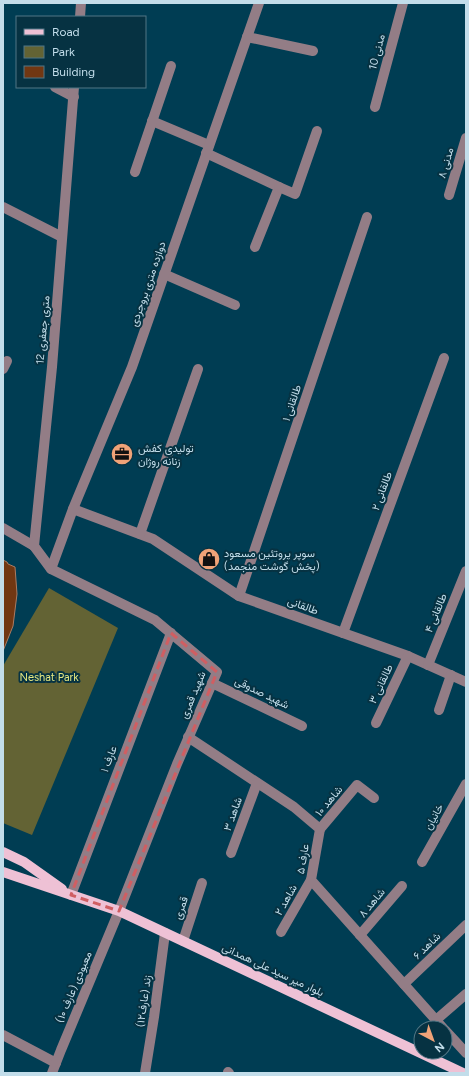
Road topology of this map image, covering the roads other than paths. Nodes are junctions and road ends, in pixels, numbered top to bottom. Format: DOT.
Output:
graph roads {
  1 [pos="81,3"];
  2 [pos="259,3"];
  3 [pos="403,3"];
  4 [pos="80,16"];
  5 [pos="247,37"];
  6 [pos="313,51"];
  7 [pos="171,66"];
  8 [pos="59,88"];
  9 [pos="74,92"];
  10 [pos="375,107"];
  11 [pos="152,121"];
  12 [pos="317,131"];
  13 [pos="466,141"];
  14 [pos="208,149"];
  15 [pos="135,172"];
  16 [pos="278,187"];
  17 [pos="449,195"];
  18 [pos="3,207"];
  19 [pos="367,217"];
  20 [pos="62,237"];
  21 [pos="255,247"];
  22 [pos="164,274"];
  23 [pos="235,305"];
  24 [pos="444,358"];
  25 [pos="198,369"];
  26 [pos="72,509"];
  27 [pos="3,528"];
  28 [pos="140,534"];
  29 [pos="34,546"];
  30 [pos="51,569"];
  31 [pos="466,571"];
  32 [pos="239,596"];
  33 [pos="171,633"];
  34 [pos="343,633"];
  35 [pos="408,656"];
  36 [pos="428,665"];
  37 [pos="451,675"];
  38 [pos="466,682"];
  39 [pos="212,683"];
  40 [pos="439,710"];
  41 [pos="376,723"];
  42 [pos="302,726"];
  43 [pos="188,737"];
  44 [pos="257,783"];
  45 [pos="466,784"];
  46 [pos="374,798"];
  47 [pos="320,829"];
  48 [pos="231,853"];
  49 [pos="3,854"];
  50 [pos="422,862"];
  51 [pos="3,872"];
  52 [pos="311,880"];
  53 [pos="202,883"];
  54 [pos="402,886"];
  55 [pos="71,895"];
  56 [pos="119,911"];
  57 [pos="466,925"];
  58 [pos="281,932"];
  59 [pos="164,933"];
  60 [pos="360,935"];
  61 [pos="183,941"];
  62 [pos="404,984"];
  63 [pos="466,994"];
  64 [pos="436,1020"];
  65 [pos="443,1020"];
  66 [pos="3,1035"];
  67 [pos="453,1039"];
  68 [pos="466,1053"];
  69 [pos="56,1063"];
  70 [pos="52,1073"];
  71 [pos="144,1073"];
  72 [pos="463,1073"];
  1 -- 4 [label="street"];
  2 -- 5 [label="street, دوازده متری بروجردی"];
  3 -- 10 [label="street, مدنی 10"];
  5 -- 6 [label="street"];
  5 -- 14 [label="street, دوازده متری بروجردی"];
  7 -- 11 [label="street"];
  8 -- 9 [label="street"];
  9 -- 20 [label="street, 12 متری جعفری"];
  11 -- 14 [label="street"];
  11 -- 15 [label="street"];
  12 -- 16 [label="street"];
  13 -- 17 [label="street, مدنی ۸"];
  14 -- 16 [label="street"];
  14 -- 22 [label="street, دوازده متری بروجردی"];
  16 -- 21 [label="street"];
  18 -- 20 [label="street"];
  19 -- 32 [label="street, طالقانی ۱"];
  20 -- 29 [label="street, 12 متری جعفری"];
  22 -- 23 [label="street"];
  22 -- 26 [label="street, دوازده متری بروجردی"];
  24 -- 34 [label="street, طالقانی ۲"];
  25 -- 28 [label="street"];
  26 -- 28 [label="street, طالقانی"];
  26 -- 30 [label="street, دوازده متری بروجردی"];
  27 -- 29 [label="street"];
  28 -- 32 [label="street, طالقانی"];
  29 -- 30 [label="street"];
  30 -- 33 [label="street, شهید قمری"];
  31 -- 36 [label="street, طالقانی ۴"];
  32 -- 34 [label="street, طالقانی"];
  33 -- 39 [label="street, شهید قمری"];
  33 -- 55 [label="street, عارف ۱"];
  34 -- 35 [label="street, طالقانی"];
  35 -- 36 [label="street, طالقانی"];
  35 -- 41 [label="street, طالقانی ۳"];
  36 -- 37 [label="street, طالقانی"];
  37 -- 38 [label="street, طالقانی"];
  37 -- 40 [label="street"];
  39 -- 42 [label="street, شهید صدوقی"];
  39 -- 43 [label="street, شهید قمری"];
  43 -- 44 [label="street"];
  43 -- 56 [label="street, شهید قمری"];
  44 -- 47 [label="street"];
  44 -- 48 [label="street, شاهد ۳"];
  45 -- 50 [label="street, خانیان"];
  46 -- 47 [label="street, شاهد ۱۰"];
  47 -- 52 [label="street, عارف ۵"];
  49 -- 55 [label="main road, بلوار میر سید علی همدانی"];
  51 -- 55 [label="main road, بلوار میر سید علی همدانی"];
  52 -- 58 [label="street, شاهد ۲"];
  52 -- 60 [label="street, عارف ۵"];
  53 -- 61 [label="street, قمری"];
  54 -- 60 [label="street, شاهد ۸"];
  55 -- 56 [label="main road, بلوار میر سید علی همدانی"];
  56 -- 59 [label="main road, بلوار میر سید علی همدانی"];
  56 -- 69 [label="street, معبودی (عارف ۱۰)"];
  57 -- 62 [label="street, شاهد ۶"];
  59 -- 61 [label="main road, بلوار میر سید علی همدانی"];
  59 -- 71 [label="street, زند (عارف۱۲)"];
  60 -- 62 [label="street, عارف ۵"];
  61 -- 72 [label="main road, بلوار میر سید علی همدانی"];
  62 -- 64 [label="street, عارف ۵"];
  63 -- 65 [label="street"];
  66 -- 69 [label="street"];
  67 -- 68 [label="street"];
  69 -- 70 [label="street, معبودی (عارف ۱۰)"];
}
